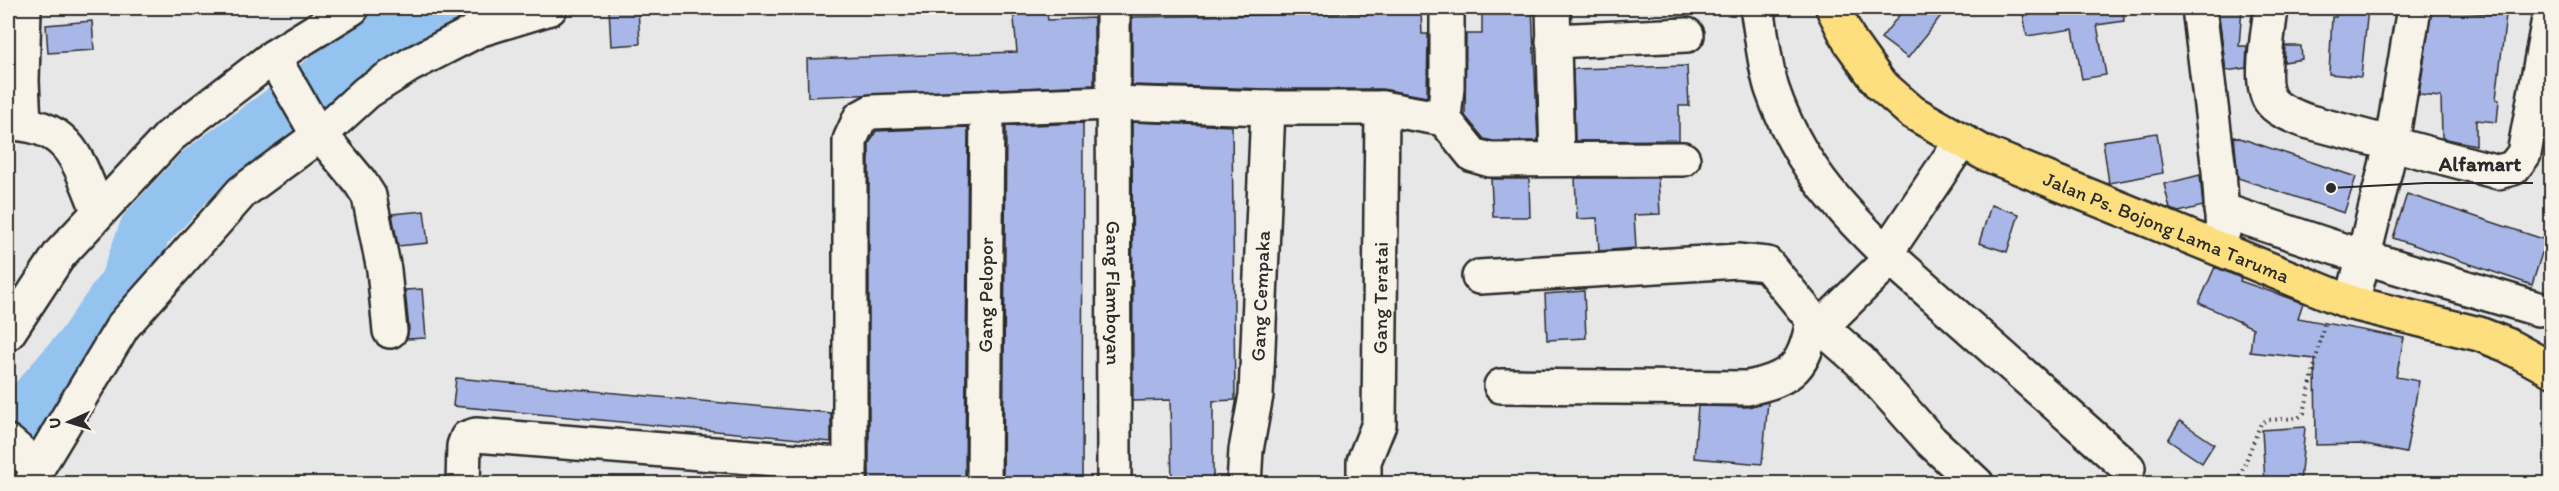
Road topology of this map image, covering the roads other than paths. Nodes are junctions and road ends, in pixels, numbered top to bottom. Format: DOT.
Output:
graph roads {
  1 [pos="24,8"];
  2 [pos="350,8"];
  3 [pos="550,8"];
  4 [pos="1113,8"];
  5 [pos="1447,8"];
  6 [pos="1553,8"];
  7 [pos="1757,8"];
  8 [pos="1833,8"];
  9 [pos="2199,8"];
  10 [pos="2271,8"];
  11 [pos="2414,8"];
  12 [pos="2551,8"];
  13 [pos="1687,34"];
  14 [pos="1553,41"];
  15 [pos="279,67"];
  16 [pos="1112,103"];
  17 [pos="987,107"];
  18 [pos="1268,108"];
  19 [pos="1382,108"];
  20 [pos="1444,119"];
  21 [pos="16,123"];
  22 [pos="316,128"];
  23 [pos="1962,140"];
  24 [pos="2392,142"];
  25 [pos="1557,159"];
  26 [pos="1683,159"];
  27 [pos="98,210"];
  28 [pos="2222,210"];
  29 [pos="2224,250"];
  30 [pos="1889,255"];
  31 [pos="2364,257"];
  32 [pos="1479,277"];
  33 [pos="2341,298"];
  34 [pos="2538,309"];
  35 [pos="1817,324"];
  36 [pos="390,331"];
  37 [pos="8,333"];
  38 [pos="2552,370"];
  39 [pos="1501,386"];
  40 [pos="26,463"];
  41 [pos="2128,468"];
  42 [pos="850,474"];
  43 [pos="463,483"];
  44 [pos="984,483"];
  45 [pos="1114,483"];
  46 [pos="1244,483"];
  47 [pos="1364,483"];
  48 [pos="1977,483"];
  1 -- 21 [label="street"];
  2 -- 15 [label="street"];
  3 -- 22 [label="street"];
  4 -- 16 [label="street, Gang Flamboyan"];
  5 -- 20 [label="street"];
  6 -- 14 [label="street"];
  7 -- 30 [label="street"];
  8 -- 23 [label="main road, Jalan Ps. Bojong Lama Taruma"];
  9 -- 28 [label="street"];
  10 -- 24 [label="street"];
  11 -- 24 [label="street"];
  12 -- 24 [label="street"];
  13 -- 14 [label="street"];
  14 -- 25 [label="street"];
  15 -- 22 [label="street"];
  15 -- 27 [label="street"];
  16 -- 17 [label="street"];
  16 -- 18 [label="street"];
  16 -- 45 [label="street, Gang Flamboyan"];
  17 -- 42 [label="street"];
  17 -- 44 [label="street, Gang Pelopor"];
  18 -- 19 [label="street"];
  18 -- 46 [label="street, Gang Cempaka"];
  19 -- 20 [label="street"];
  19 -- 47 [label="street, Gang Teratai"];
  20 -- 25 [label="street"];
  21 -- 27 [label="street"];
  22 -- 36 [label="street"];
  22 -- 40 [label="street"];
  23 -- 29 [label="main road, Jalan Ps. Bojong Lama Taruma"];
  23 -- 30 [label="street"];
  24 -- 31 [label="street"];
  25 -- 26 [label="street"];
  27 -- 37 [label="street"];
  28 -- 29 [label="street"];
  28 -- 31 [label="street"];
  29 -- 33 [label="main road, Jalan Ps. Bojong Lama Taruma"];
  30 -- 35 [label="street"];
  30 -- 41 [label="street"];
  31 -- 33 [label="street"];
  31 -- 34 [label="street"];
  32 -- 35 [label="street"];
  33 -- 38 [label="main road, Jalan Ps. Bojong Lama Taruma"];
  35 -- 39 [label="street"];
  35 -- 48 [label="street"];
  42 -- 43 [label="street"];
}
